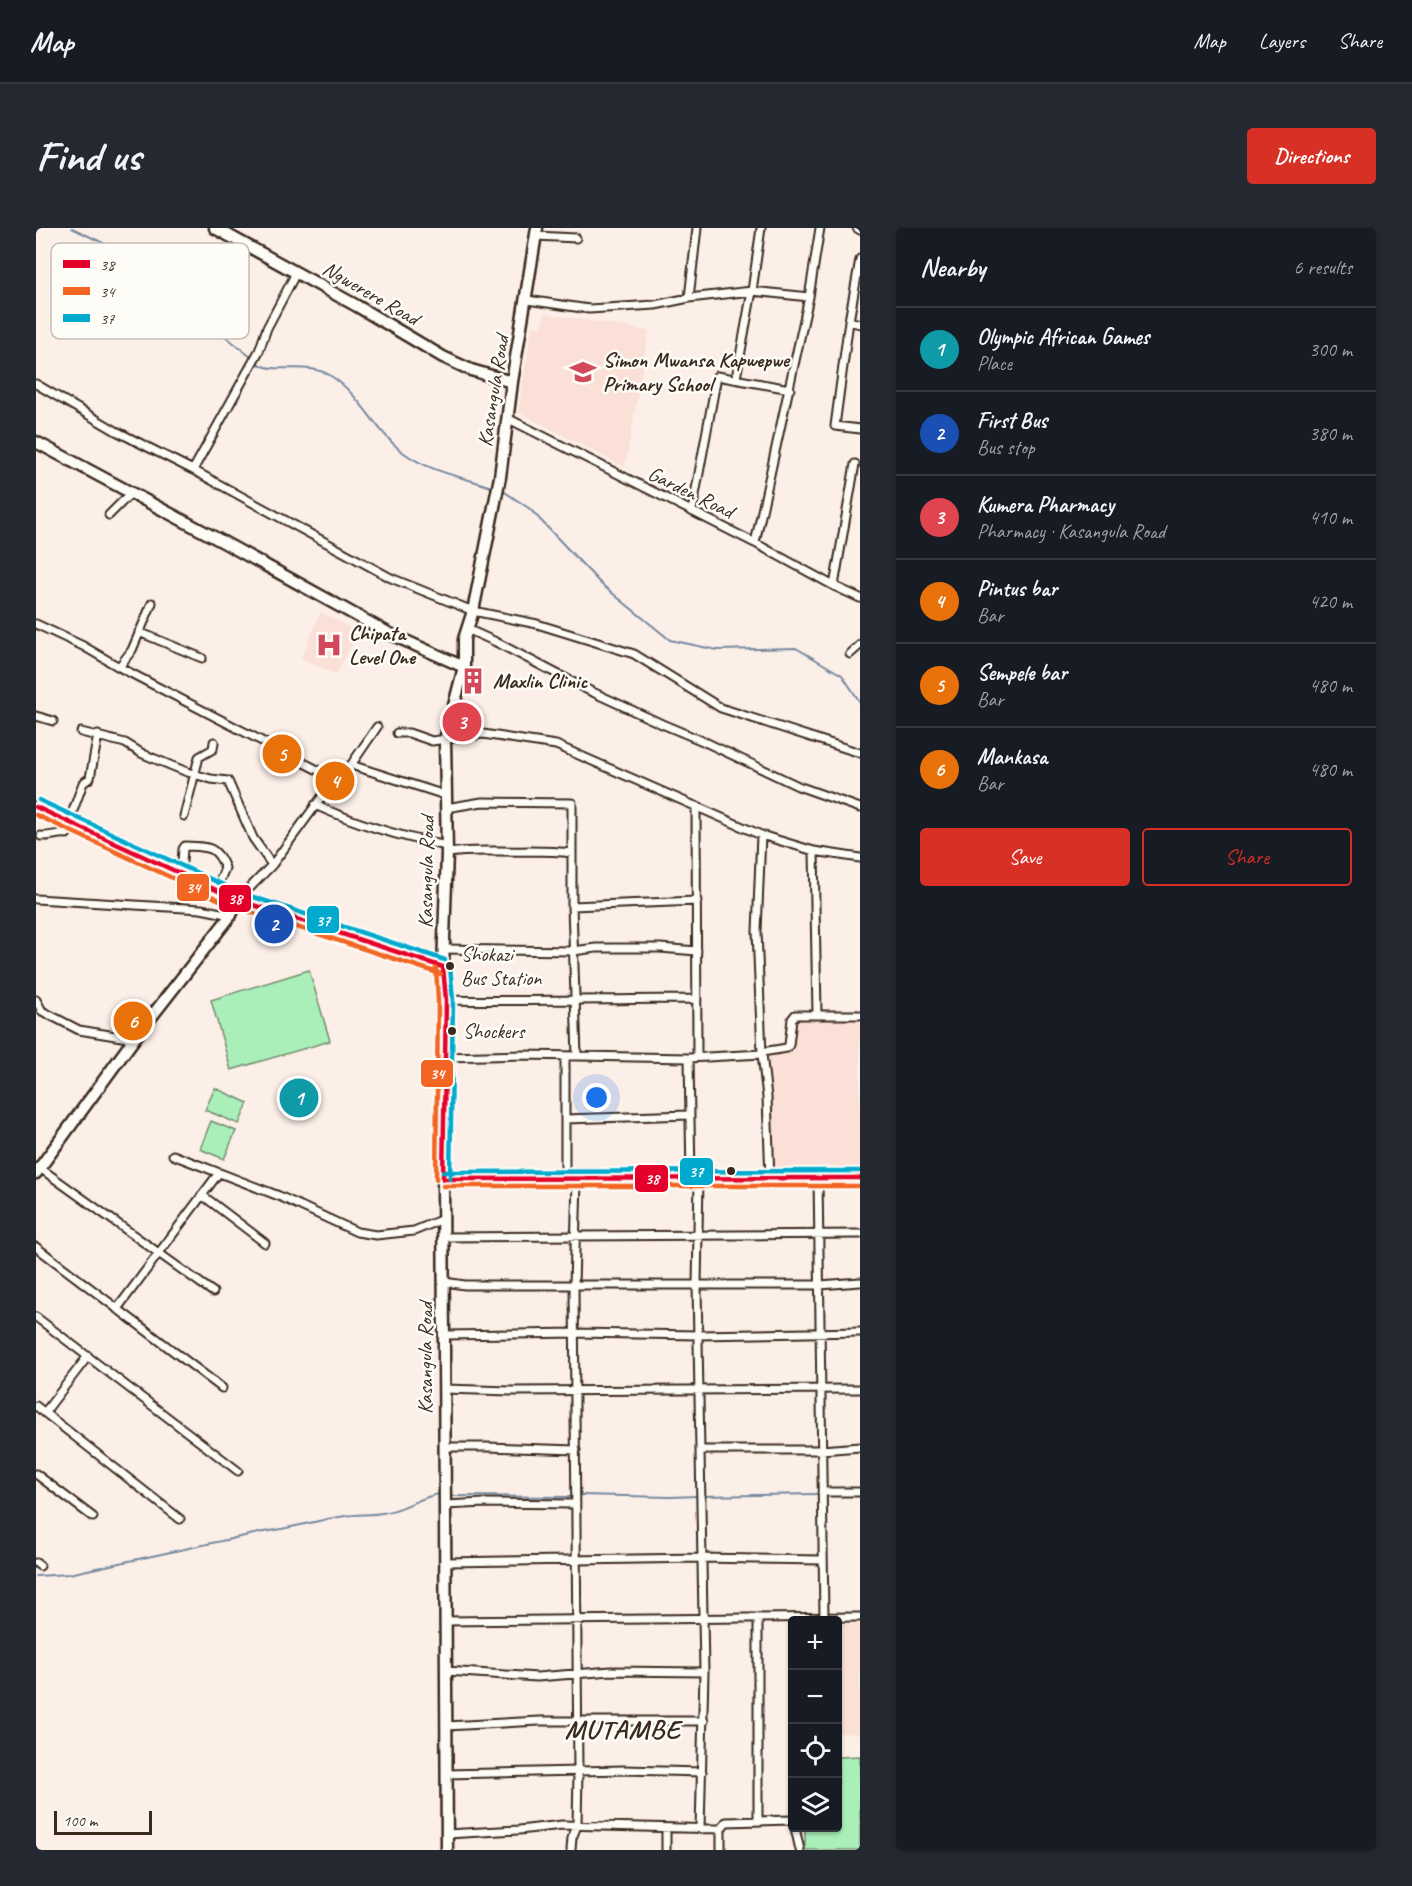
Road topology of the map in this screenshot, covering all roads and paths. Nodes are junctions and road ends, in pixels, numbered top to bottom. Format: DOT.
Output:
graph roads {
  1 [pos="215,228"];
  2 [pos="697,228"];
  3 [pos="761,228"];
  4 [pos="820,228"];
  5 [pos="537,232"];
  6 [pos="576,238"];
  7 [pos="242,243"];
  8 [pos="249,247"];
  9 [pos="860,260"];
  10 [pos="296,273"];
  11 [pos="753,291"];
  12 [pos="809,297"];
  13 [pos="689,298"];
  14 [pos="527,300"];
  15 [pos="849,321"];
  16 [pos="860,324"];
  17 [pos="736,378"];
  18 [pos="512,382"];
  19 [pos="36,384"];
  20 [pos="790,389"];
  21 [pos="507,418"];
  22 [pos="860,429"];
  23 [pos="36,442"];
  24 [pos="855,464"];
  25 [pos="194,470"];
  26 [pos="131,493"];
  27 [pos="692,511"];
  28 [pos="109,514"];
  29 [pos="755,543"];
  30 [pos="834,586"];
  31 [pos="860,598"];
  32 [pos="152,603"];
  33 [pos="473,611"];
  34 [pos="36,624"];
  35 [pos="468,629"];
  36 [pos="139,632"];
  37 [pos="860,645"];
  38 [pos="850,654"];
  39 [pos="202,658"];
  40 [pos="119,667"];
  41 [pos="464,668"];
  42 [pos="36,716"];
  43 [pos="53,721"];
  44 [pos="377,727"];
  45 [pos="81,732"];
  46 [pos="397,732"];
  47 [pos="98,735"];
  48 [pos="445,740"];
  49 [pos="214,742"];
  50 [pos="860,753"];
  51 [pos="351,765"];
  52 [pos="195,774"];
  53 [pos="335,779"];
  54 [pos="446,795"];
  55 [pos="315,805"];
  56 [pos="696,806"];
  57 [pos="36,807"];
  58 [pos="446,808"];
  59 [pos="860,808"];
  60 [pos="184,816"];
  61 [pos="74,825"];
  62 [pos="761,835"];
  63 [pos="41,836"];
  64 [pos="447,849"];
  65 [pos="814,851"];
  66 [pos="572,853"];
  67 [pos="860,858"];
  68 [pos="272,865"];
  69 [pos="176,872"];
  70 [pos="216,890"];
  71 [pos="36,899"];
  72 [pos="238,900"];
  73 [pos="697,901"];
  74 [pos="572,906"];
  75 [pos="231,915"];
  76 [pos="444,949"];
  77 [pos="573,951"];
  78 [pos="698,951"];
  79 [pos="442,967"];
  80 [pos="574,999"];
  81 [pos="697,999"];
  82 [pos="36,1000"];
  83 [pos="446,1000"];
  84 [pos="817,1014"];
  85 [pos="860,1015"];
  86 [pos="134,1039"];
  87 [pos="762,1053"];
  88 [pos="565,1056"];
  89 [pos="578,1056"];
  90 [pos="445,1057"];
  91 [pos="693,1057"];
  92 [pos="689,1115"];
  93 [pos="565,1119"];
  94 [pos="173,1155"];
  95 [pos="38,1171"];
  96 [pos="218,1174"];
  97 [pos="818,1178"];
  98 [pos="860,1178"];
  99 [pos="443,1179"];
  100 [pos="695,1179"];
  101 [pos="770,1179"];
  102 [pos="565,1180"];
  103 [pos="577,1180"];
  104 [pos="202,1195"];
  105 [pos="443,1218"];
  106 [pos="819,1234"];
  107 [pos="860,1234"];
  108 [pos="576,1235"];
  109 [pos="443,1237"];
  110 [pos="698,1237"];
  111 [pos="265,1243"];
  112 [pos="36,1247"];
  113 [pos="159,1253"];
  114 [pos="444,1282"];
  115 [pos="860,1282"];
  116 [pos="574,1285"];
  117 [pos="697,1285"];
  118 [pos="820,1285"];
  119 [pos="213,1292"];
  120 [pos="117,1309"];
  121 [pos="36,1317"];
  122 [pos="860,1332"];
  123 [pos="820,1333"];
  124 [pos="575,1334"];
  125 [pos="444,1335"];
  126 [pos="699,1335"];
  127 [pos="88,1356"];
  128 [pos="222,1388"];
  129 [pos="444,1389"];
  130 [pos="820,1389"];
  131 [pos="860,1389"];
  132 [pos="575,1390"];
  133 [pos="700,1390"];
  134 [pos="36,1406"];
  135 [pos="45,1412"];
  136 [pos="445,1447"];
  137 [pos="860,1447"];
  138 [pos="576,1450"];
  139 [pos="701,1450"];
  140 [pos="821,1450"];
  141 [pos="238,1471"];
  142 [pos="36,1474"];
  143 [pos="822,1492"];
  144 [pos="860,1492"];
  145 [pos="576,1504"];
  146 [pos="445,1505"];
  147 [pos="93,1517"];
  148 [pos="180,1519"];
  149 [pos="701,1558"];
  150 [pos="823,1560"];
  151 [pos="576,1561"];
  152 [pos="445,1562"];
  153 [pos="824,1616"];
  154 [pos="860,1617"];
  155 [pos="578,1618"];
  156 [pos="702,1618"];
  157 [pos="758,1618"];
  158 [pos="788,1618"];
  159 [pos="842,1618"];
  160 [pos="446,1621"];
  161 [pos="446,1671"];
  162 [pos="704,1672"];
  163 [pos="579,1673"];
  164 [pos="579,1721"];
  165 [pos="704,1721"];
  166 [pos="446,1726"];
  167 [pos="578,1772"];
  168 [pos="702,1772"];
  169 [pos="447,1774"];
  170 [pos="758,1820"];
  171 [pos="788,1820"];
  172 [pos="577,1826"];
  173 [pos="666,1828"];
  174 [pos="700,1829"];
  175 [pos="721,1829"];
  176 [pos="796,1832"];
  177 [pos="447,1834"];
  178 [pos="447,1850"];
  179 [pos="571,1850"];
  180 [pos="666,1850"];
  181 [pos="721,1850"];
  182 [pos="800,1850"];
  1 -- 7 [label="main road, Ngwerere Road"];
  2 -- 13 [label="street"];
  3 -- 11 [label="street"];
  4 -- 12 [label="street"];
  5 -- 6 [label="street"];
  5 -- 14 [label="main road, Kasangula Road"];
  8 -- 10 [label="main road, Ngwerere Road"];
  9 -- 15 [label="street"];
  10 -- 18 [label="main road, Ngwerere Road"];
  10 -- 25 [label="street"];
  11 -- 12 [label="street"];
  11 -- 13 [label="street"];
  11 -- 17 [label="street"];
  12 -- 20 [label="street"];
  13 -- 14 [label="street"];
  14 -- 18 [label="main road, Kasangula Road"];
  15 -- 16 [label="street"];
  15 -- 22 [label="street"];
  17 -- 20 [label="street"];
  17 -- 27 [label="street"];
  18 -- 21 [label="main road, Kasangula Road"];
  19 -- 25 [label="street"];
  20 -- 29 [label="street"];
  21 -- 27 [label="street, Garden Road"];
  21 -- 33 [label="main road, Kasangula Road"];
  23 -- 26 [label="main road"];
  24 -- 30 [label="street"];
  25 -- 33 [label="street"];
  26 -- 28 [label="street"];
  26 -- 41 [label="main road"];
  27 -- 29 [label="street, Garden Road"];
  29 -- 30 [label="street, Garden Road"];
  30 -- 31 [label="street, Garden Road"];
  32 -- 36 [label="street"];
  33 -- 35 [label="main road, Kasangula Road"];
  33 -- 50 [label="street"];
  34 -- 40 [label="street"];
  35 -- 41 [label="main road, Kasangula Road"];
  35 -- 59 [label="street"];
  36 -- 39 [label="street"];
  36 -- 40 [label="street"];
  37 -- 38 [label="street"];
  40 -- 53 [label="street"];
  41 -- 48 [label="main road, Kasangula Road"];
  42 -- 43 [label="street"];
  44 -- 51 [label="street"];
  45 -- 47 [label="street"];
  46 -- 48 [label="street"];
  47 -- 52 [label="street"];
  47 -- 61 [label="street"];
  48 -- 54 [label="main road, Kasangula Road"];
  48 -- 56 [label="street"];
  49 -- 52 [label="street"];
  51 -- 53 [label="street"];
  51 -- 54 [label="street"];
  52 -- 60 [label="street"];
  52 -- 68 [label="street"];
  53 -- 55 [label="street"];
  54 -- 58 [label="main road, Kasangula Road"];
  55 -- 64 [label="street"];
  55 -- 68 [label="street"];
  56 -- 62 [label="street"];
  56 -- 73 [label="street"];
  57 -- 61 [label="main road"];
  58 -- 64 [label="main road, Kasangula Road"];
  58 -- 66 [label="street"];
  61 -- 63 [label="street"];
  61 -- 69 [label="main road"];
  62 -- 65 [label="street"];
  62 -- 87 [label="street"];
  64 -- 66 [label="street"];
  64 -- 76 [label="main road, Kasangula Road"];
  65 -- 67 [label="street"];
  65 -- 84 [label="street"];
  66 -- 74 [label="street"];
  68 -- 72 [label="street"];
  69 -- 70 [label="main road"];
  69 -- 70 [label="street"];
  70 -- 72 [label="main road"];
  71 -- 75 [label="street"];
  72 -- 75 [label="main road"];
  72 -- 79 [label="main road"];
  73 -- 74 [label="street"];
  73 -- 78 [label="street"];
  74 -- 77 [label="street"];
  75 -- 86 [label="main road"];
  76 -- 77 [label="street"];
  76 -- 79 [label="main road, Kasangula Road"];
  77 -- 78 [label="street"];
  77 -- 80 [label="street"];
  78 -- 81 [label="street"];
  79 -- 83 [label="main road, Kasangula Road"];
  80 -- 81 [label="street"];
  80 -- 83 [label="street"];
  80 -- 89 [label="street"];
  81 -- 91 [label="street"];
  82 -- 86 [label="street"];
  83 -- 90 [label="main road, Kasangula Road"];
  84 -- 85 [label="street"];
  84 -- 87 [label="street"];
  86 -- 95 [label="main road"];
  87 -- 91 [label="street"];
  87 -- 101 [label="street"];
  88 -- 89 [label="street"];
  88 -- 90 [label="street"];
  88 -- 93 [label="street"];
  89 -- 91 [label="street"];
  90 -- 99 [label="main road, Kasangula Road"];
  91 -- 92 [label="street"];
  92 -- 93 [label="street"];
  92 -- 100 [label="street"];
  93 -- 102 [label="street"];
  94 -- 96 [label="street"];
  95 -- 113 [label="street"];
  96 -- 104 [label="street"];
  96 -- 105 [label="street"];
  97 -- 98 [label="street"];
  97 -- 101 [label="street"];
  97 -- 106 [label="street"];
  99 -- 102 [label="street"];
  99 -- 105 [label="main road, Kasangula Road"];
  100 -- 101 [label="street"];
  100 -- 103 [label="street"];
  100 -- 110 [label="street"];
  102 -- 103 [label="street"];
  103 -- 108 [label="street"];
  104 -- 111 [label="street"];
  104 -- 113 [label="street"];
  105 -- 109 [label="main road, Kasangula Road"];
  106 -- 107 [label="street"];
  106 -- 110 [label="street"];
  106 -- 118 [label="street"];
  108 -- 109 [label="street"];
  108 -- 110 [label="street"];
  108 -- 116 [label="street"];
  109 -- 114 [label="main road, Kasangula Road"];
  110 -- 117 [label="street"];
  112 -- 120 [label="street"];
  113 -- 119 [label="street"];
  113 -- 120 [label="street"];
  114 -- 116 [label="street"];
  114 -- 125 [label="main road, Kasangula Road"];
  115 -- 118 [label="street"];
  116 -- 117 [label="street"];
  116 -- 124 [label="street"];
  117 -- 118 [label="street"];
  117 -- 126 [label="street"];
  118 -- 123 [label="street"];
  120 -- 128 [label="street"];
  121 -- 127 [label="street"];
  122 -- 123 [label="street"];
  123 -- 126 [label="street"];
  123 -- 130 [label="street"];
  124 -- 125 [label="street"];
  124 -- 126 [label="street"];
  124 -- 132 [label="street"];
  125 -- 129 [label="main road, Kasangula Road"];
  126 -- 133 [label="street"];
  127 -- 135 [label="street"];
  127 -- 141 [label="street"];
  129 -- 132 [label="street"];
  129 -- 136 [label="main road, Kasangula Road"];
  130 -- 131 [label="street"];
  130 -- 133 [label="street"];
  130 -- 140 [label="street"];
  132 -- 133 [label="street"];
  132 -- 138 [label="street"];
  133 -- 139 [label="street"];
  134 -- 135 [label="street"];
  135 -- 148 [label="street"];
  136 -- 138 [label="street"];
  136 -- 146 [label="main road, Kasangula Road"];
  137 -- 140 [label="street"];
  138 -- 145 [label="street"];
  139 -- 140 [label="street"];
  139 -- 149 [label="street"];
  140 -- 143 [label="street"];
  142 -- 147 [label="street"];
  143 -- 144 [label="street"];
  143 -- 150 [label="street"];
  145 -- 146 [label="street"];
  145 -- 151 [label="street"];
  146 -- 152 [label="main road, Kasangula Road"];
  149 -- 150 [label="street"];
  149 -- 151 [label="street"];
  149 -- 156 [label="street"];
  150 -- 153 [label="street"];
  151 -- 152 [label="street"];
  151 -- 155 [label="street"];
  152 -- 160 [label="main road, Kasangula Road"];
  154 -- 159 [label="street"];
  155 -- 156 [label="street"];
  155 -- 160 [label="street"];
  155 -- 163 [label="street"];
  156 -- 157 [label="street"];
  156 -- 162 [label="street"];
  157 -- 158 [label="street"];
  157 -- 170 [label="street"];
  160 -- 161 [label="main road, Kasangula Road"];
  161 -- 163 [label="street"];
  161 -- 166 [label="main road, Kasangula Road"];
  162 -- 163 [label="street"];
  162 -- 165 [label="street"];
  163 -- 164 [label="street"];
  164 -- 165 [label="street"];
  164 -- 166 [label="street"];
  164 -- 167 [label="street"];
  165 -- 168 [label="street"];
  166 -- 169 [label="main road, Kasangula Road"];
  167 -- 168 [label="street"];
  167 -- 169 [label="street"];
  167 -- 172 [label="street"];
  168 -- 174 [label="street"];
  169 -- 177 [label="main road, Kasangula Road"];
  170 -- 171 [label="street"];
  170 -- 175 [label="street"];
  172 -- 173 [label="street"];
  172 -- 177 [label="street"];
  172 -- 179 [label="street"];
  173 -- 174 [label="street"];
  173 -- 180 [label="street"];
  174 -- 175 [label="street"];
  175 -- 181 [label="street"];
  176 -- 182 [label="street"];
  177 -- 178 [label="main road, Kasangula Road"];
}
